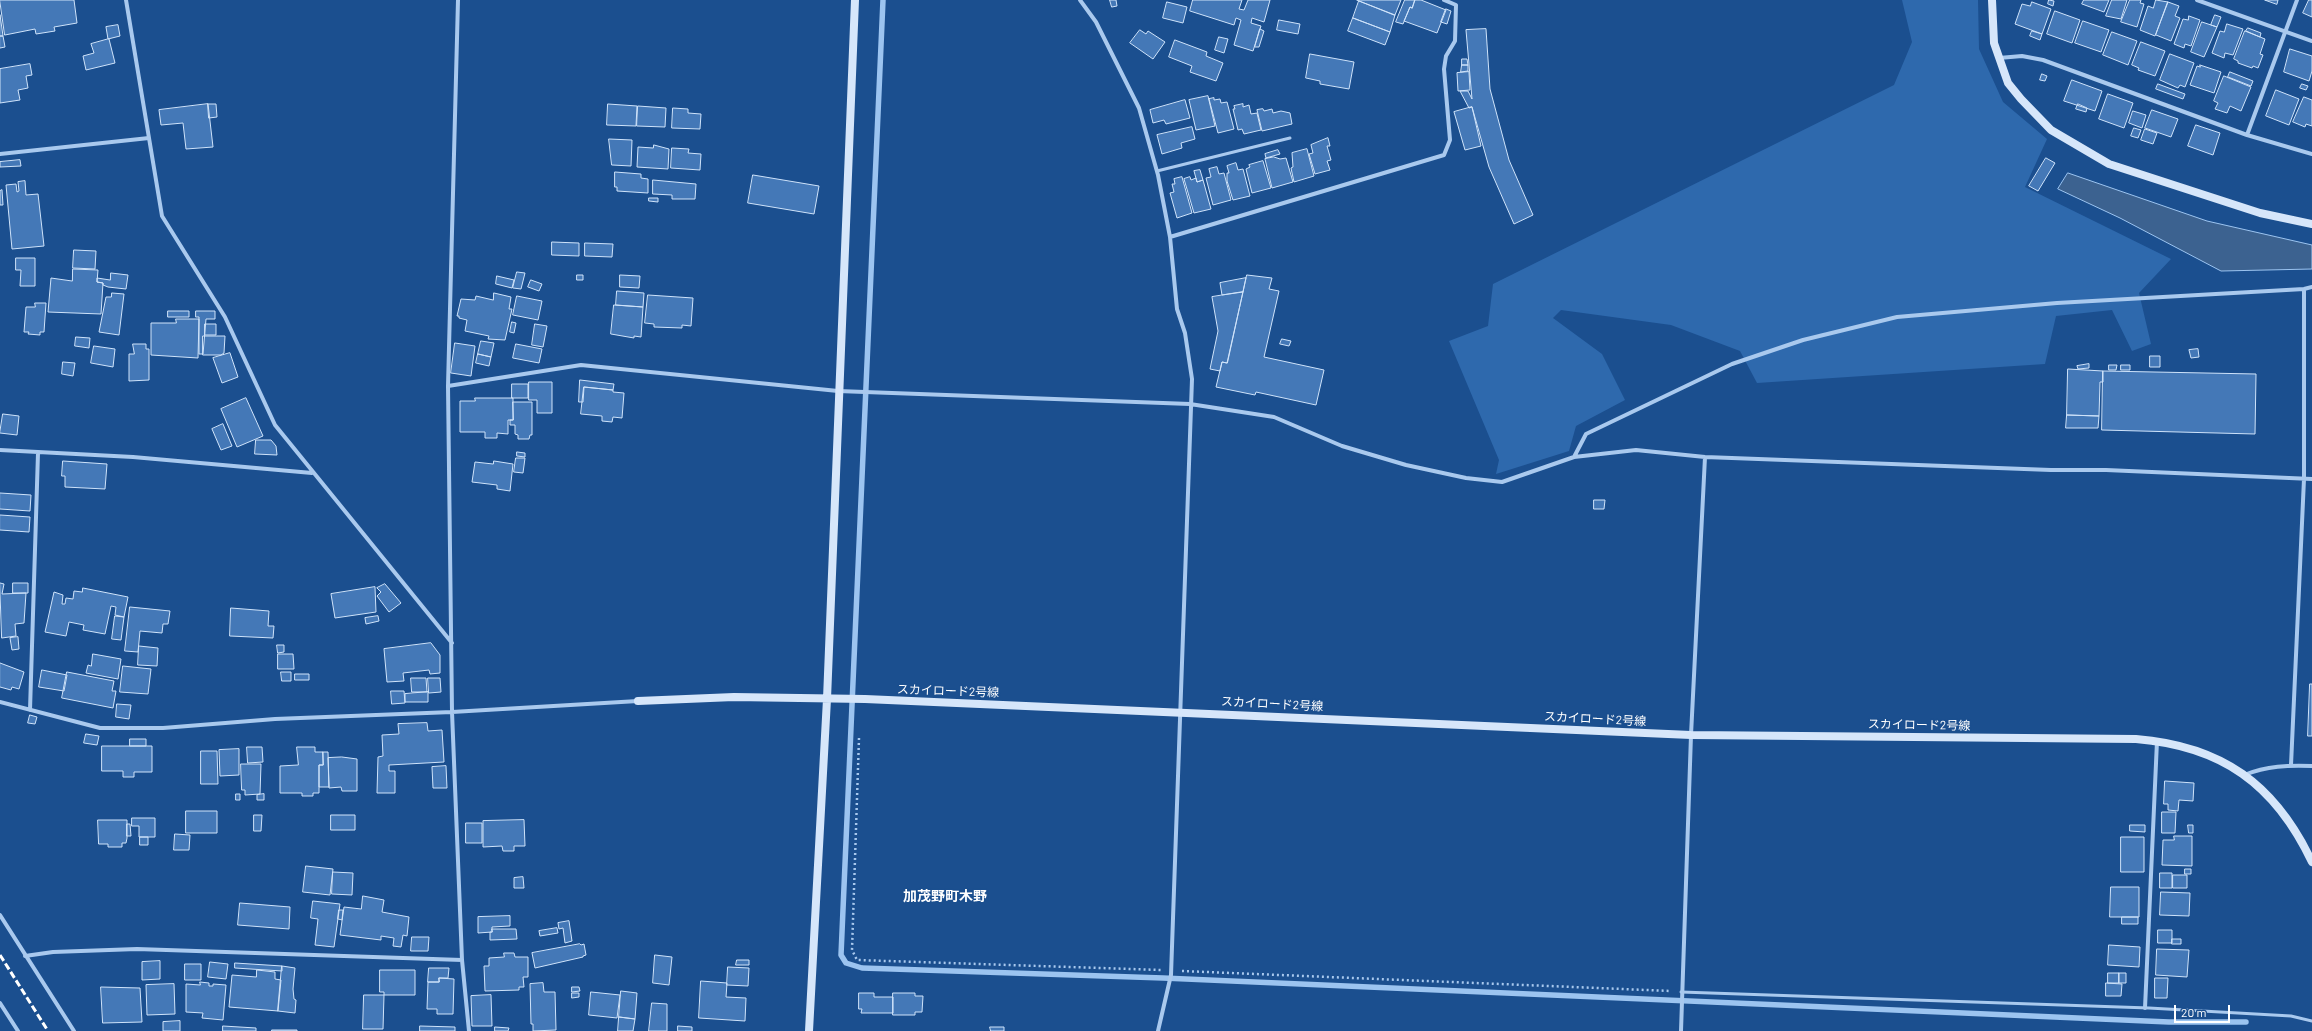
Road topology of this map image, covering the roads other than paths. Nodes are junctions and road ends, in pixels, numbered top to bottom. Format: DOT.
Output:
graph roads {
  1 [pos="126,0"];
  2 [pos="458,0"];
  3 [pos="855,0"];
  4 [pos="1080,0"];
  5 [pos="1444,0"];
  6 [pos="1992,0"];
  7 [pos="2197,0"];
  8 [pos="2297,0"];
  9 [pos="2285,31"];
  10 [pos="2312,41"];
  11 [pos="1999,58"];
  12 [pos="2247,135"];
  13 [pos="149,138"];
  14 [pos="1290,138"];
  15 [pos="0,154"];
  16 [pos="2312,154"];
  17 [pos="1157,171"];
  18 [pos="2312,224"];
  19 [pos="1170,237"];
  20 [pos="2312,287"];
  21 [pos="2304,289"];
  22 [pos="448,386"];
  23 [pos="838,392"];
  24 [pos="1190,404"];
  25 [pos="0,450"];
  26 [pos="38,453"];
  27 [pos="1574,457"];
  28 [pos="1705,457"];
  29 [pos="312,474"];
  30 [pos="2304,479"];
  31 [pos="2312,479"];
  32 [pos="452,643"];
  33 [pos="826,699"];
  34 [pos="638,701"];
  35 [pos="0,702"];
  36 [pos="30,710"];
  37 [pos="452,712"];
  38 [pos="1181,712"];
  39 [pos="1690,735"];
  40 [pos="2157,741"];
  41 [pos="2292,765"];
  42 [pos="2312,766"];
  43 [pos="2244,775"];
  44 [pos="2312,862"];
  45 [pos="0,915"];
  46 [pos="25,956"];
  47 [pos="462,960"];
  48 [pos="1681,992"];
  49 [pos="0,1003"];
  50 [pos="2145,1008"];
  51 [pos="2312,1021"];
  52 [pos="18,1031"];
  53 [pos="74,1031"];
  54 [pos="469,1031"];
  55 [pos="809,1031"];
  56 [pos="1158,1031"];
  57 [pos="1681,1031"];
  1 -- 13 [label="street"];
  2 -- 22 [label="street"];
  3 -- 23 [label="street"];
  4 -- 17 [label="street"];
  5 -- 19 [label="street"];
  6 -- 11 [label="street"];
  7 -- 9 [label="street"];
  8 -- 9 [label="street"];
  9 -- 10 [label="street"];
  9 -- 12 [label="street"];
  11 -- 12 [label="street"];
  11 -- 18 [label="street"];
  12 -- 16 [label="street"];
  13 -- 15 [label="street"];
  13 -- 29 [label="street"];
  14 -- 17 [label="lane"];
  17 -- 19 [label="street"];
  19 -- 24 [label="street"];
  20 -- 21 [label="street"];
  21 -- 27 [label="street"];
  21 -- 30 [label="street"];
  22 -- 23 [label="street"];
  22 -- 32 [label="street"];
  23 -- 24 [label="street"];
  23 -- 33 [label="street"];
  24 -- 27 [label="street"];
  24 -- 38 [label="street"];
  25 -- 26 [label="street"];
  26 -- 29 [label="street"];
  26 -- 36 [label="street"];
  27 -- 28 [label="street"];
  28 -- 30 [label="street"];
  28 -- 39 [label="street"];
  29 -- 32 [label="street"];
  30 -- 31 [label="street"];
  30 -- 41 [label="street"];
  32 -- 37 [label="street"];
  33 -- 34 [label="street, スカイロード2号線"];
  33 -- 38 [label="street, スカイロード2号線"];
  33 -- 55 [label="street"];
  34 -- 37 [label="street"];
  35 -- 36 [label="street"];
  36 -- 37 [label="street"];
  37 -- 47 [label="street"];
  38 -- 39 [label="street, スカイロード2号線"];
  38 -- 56 [label="street"];
  39 -- 40 [label="street, スカイロード2号線"];
  39 -- 48 [label="street"];
  40 -- 43 [label="street, スカイロード2号線"];
  40 -- 50 [label="street"];
  41 -- 42 [label="street"];
  41 -- 43 [label="street"];
  43 -- 44 [label="street, スカイロード2号線"];
  45 -- 46 [label="street"];
  46 -- 47 [label="street"];
  46 -- 53 [label="street"];
  47 -- 54 [label="street"];
  48 -- 50 [label="lane"];
  48 -- 57 [label="street"];
  49 -- 52 [label="street"];
  50 -- 51 [label="lane"];
}
